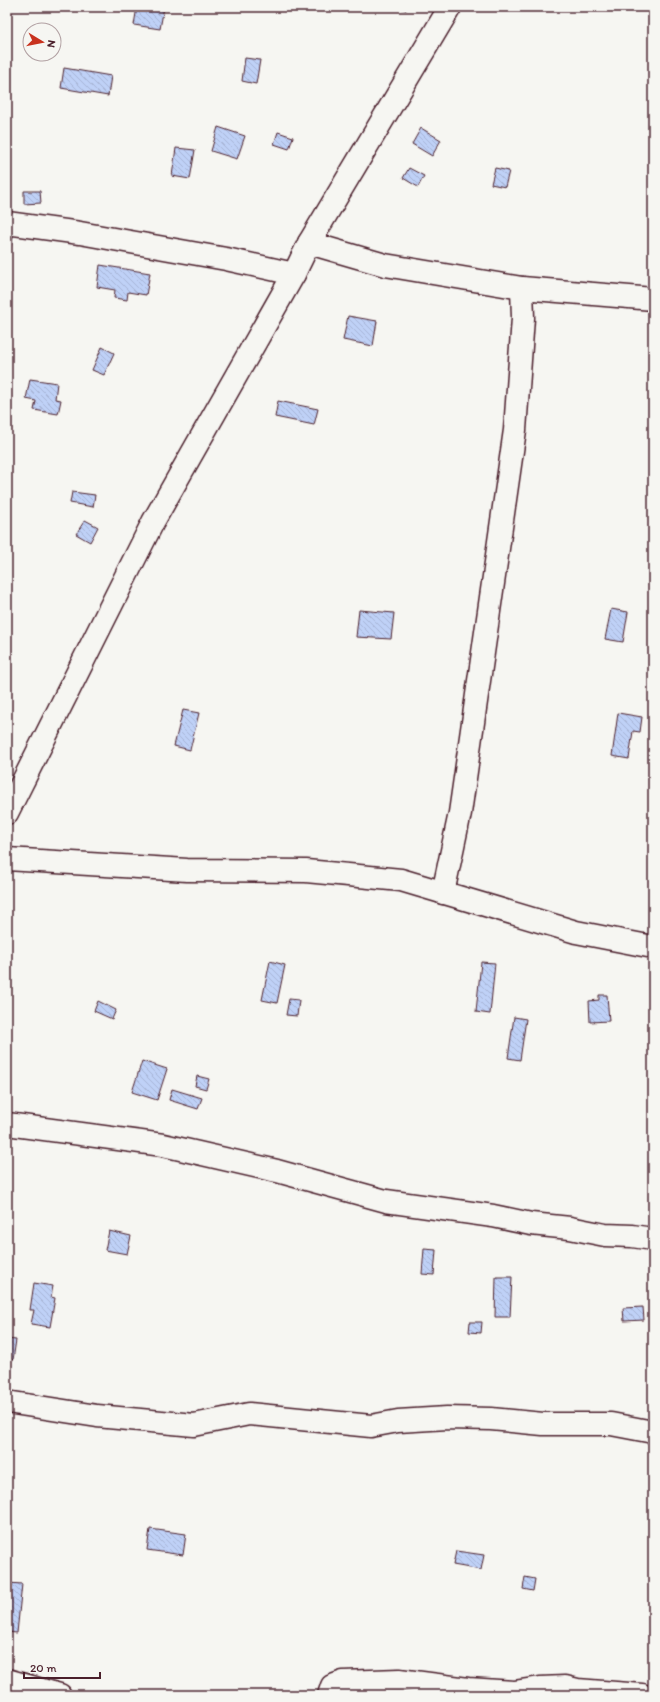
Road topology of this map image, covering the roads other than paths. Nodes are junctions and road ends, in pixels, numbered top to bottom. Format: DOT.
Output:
graph roads {
  1 [pos="450,7"];
  2 [pos="7,223"];
  3 [pos="309,243"];
  4 [pos="294,274"];
  5 [pos="522,288"];
  6 [pos="653,299"];
  7 [pos="7,813"];
  8 [pos="7,859"];
  9 [pos="443,893"];
  10 [pos="653,948"];
  11 [pos="7,1124"];
  12 [pos="653,1239"];
  13 [pos="7,1402"];
  14 [pos="653,1432"];
  15 [pos="7,1680"];
  16 [pos="60,1695"];
  17 [pos="329,1695"];
  18 [pos="642,1695"];
  1 -- 3 [label="street"];
  2 -- 4 [label="street"];
  3 -- 4 [label="street"];
  3 -- 5 [label="street"];
  4 -- 7 [label="street"];
  5 -- 6 [label="street"];
  5 -- 9 [label="street"];
  8 -- 9 [label="street"];
  9 -- 10 [label="street"];
  11 -- 12 [label="street"];
  13 -- 14 [label="street"];
  15 -- 16 [label="street"];
  17 -- 18 [label="street"];
}
